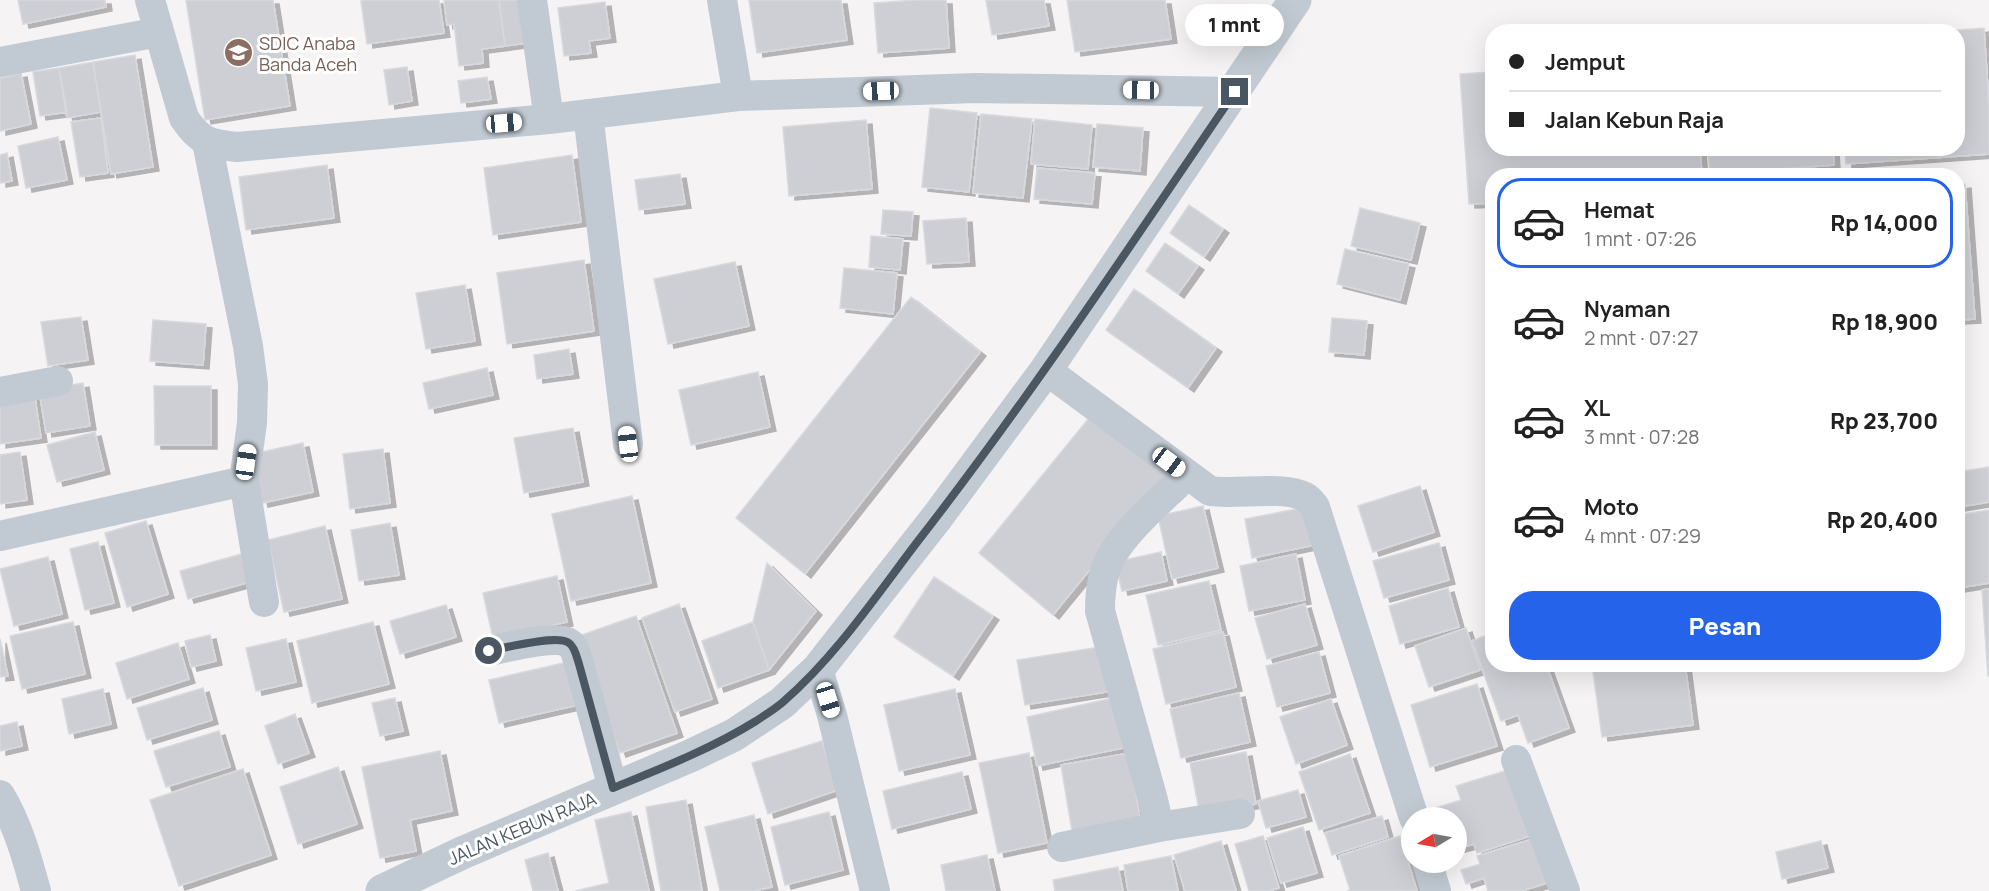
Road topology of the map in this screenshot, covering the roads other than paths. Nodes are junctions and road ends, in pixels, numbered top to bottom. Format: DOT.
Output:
graph roads {
  1 [pos="150,0"];
  2 [pos="532,0"];
  3 [pos="722,0"];
  4 [pos="1295,0"];
  5 [pos="159,32"];
  6 [pos="0,62"];
  7 [pos="1235,92"];
  8 [pos="738,96"];
  9 [pos="588,114"];
  10 [pos="549,119"];
  11 [pos="207,142"];
  12 [pos="1046,370"];
  13 [pos="58,381"];
  14 [pos="0,392"];
  15 [pos="628,444"];
  16 [pos="1187,475"];
  17 [pos="244,481"];
  18 [pos="0,536"];
  19 [pos="264,602"];
  20 [pos="489,651"];
  21 [pos="818,669"];
  22 [pos="1516,760"];
  23 [pos="613,788"];
  24 [pos="0,795"];
  25 [pos="1410,807"];
  26 [pos="1240,814"];
  27 [pos="1159,827"];
  28 [pos="1062,847"];
  29 [pos="1430,873"];
  30 [pos="36,891"];
  31 [pos="382,891"];
  32 [pos="875,891"];
  33 [pos="1436,891"];
  34 [pos="1565,891"];
  1 -- 5 [label="street"];
  2 -- 10 [label="street"];
  3 -- 8 [label="street"];
  4 -- 7 [label="street, JALAN KEBUN RAJA"];
  5 -- 6 [label="street"];
  5 -- 11 [label="street"];
  7 -- 8 [label="street"];
  7 -- 12 [label="street, JALAN KEBUN RAJA"];
  8 -- 9 [label="street"];
  9 -- 10 [label="street"];
  9 -- 15 [label="street"];
  10 -- 11 [label="street"];
  11 -- 17 [label="street"];
  12 -- 16 [label="street"];
  12 -- 21 [label="street, JALAN KEBUN RAJA"];
  13 -- 14 [label="street"];
  16 -- 25 [label="street"];
  16 -- 27 [label="street"];
  17 -- 18 [label="street"];
  17 -- 19 [label="street"];
  20 -- 23 [label="street"];
  21 -- 23 [label="street, JALAN KEBUN RAJA"];
  21 -- 32 [label="street"];
  22 -- 34 [label="street"];
  23 -- 31 [label="street, JALAN KEBUN RAJA"];
  24 -- 30 [label="street"];
  26 -- 27 [label="street"];
  27 -- 28 [label="street"];
  29 -- 33 [label="street"];
}
